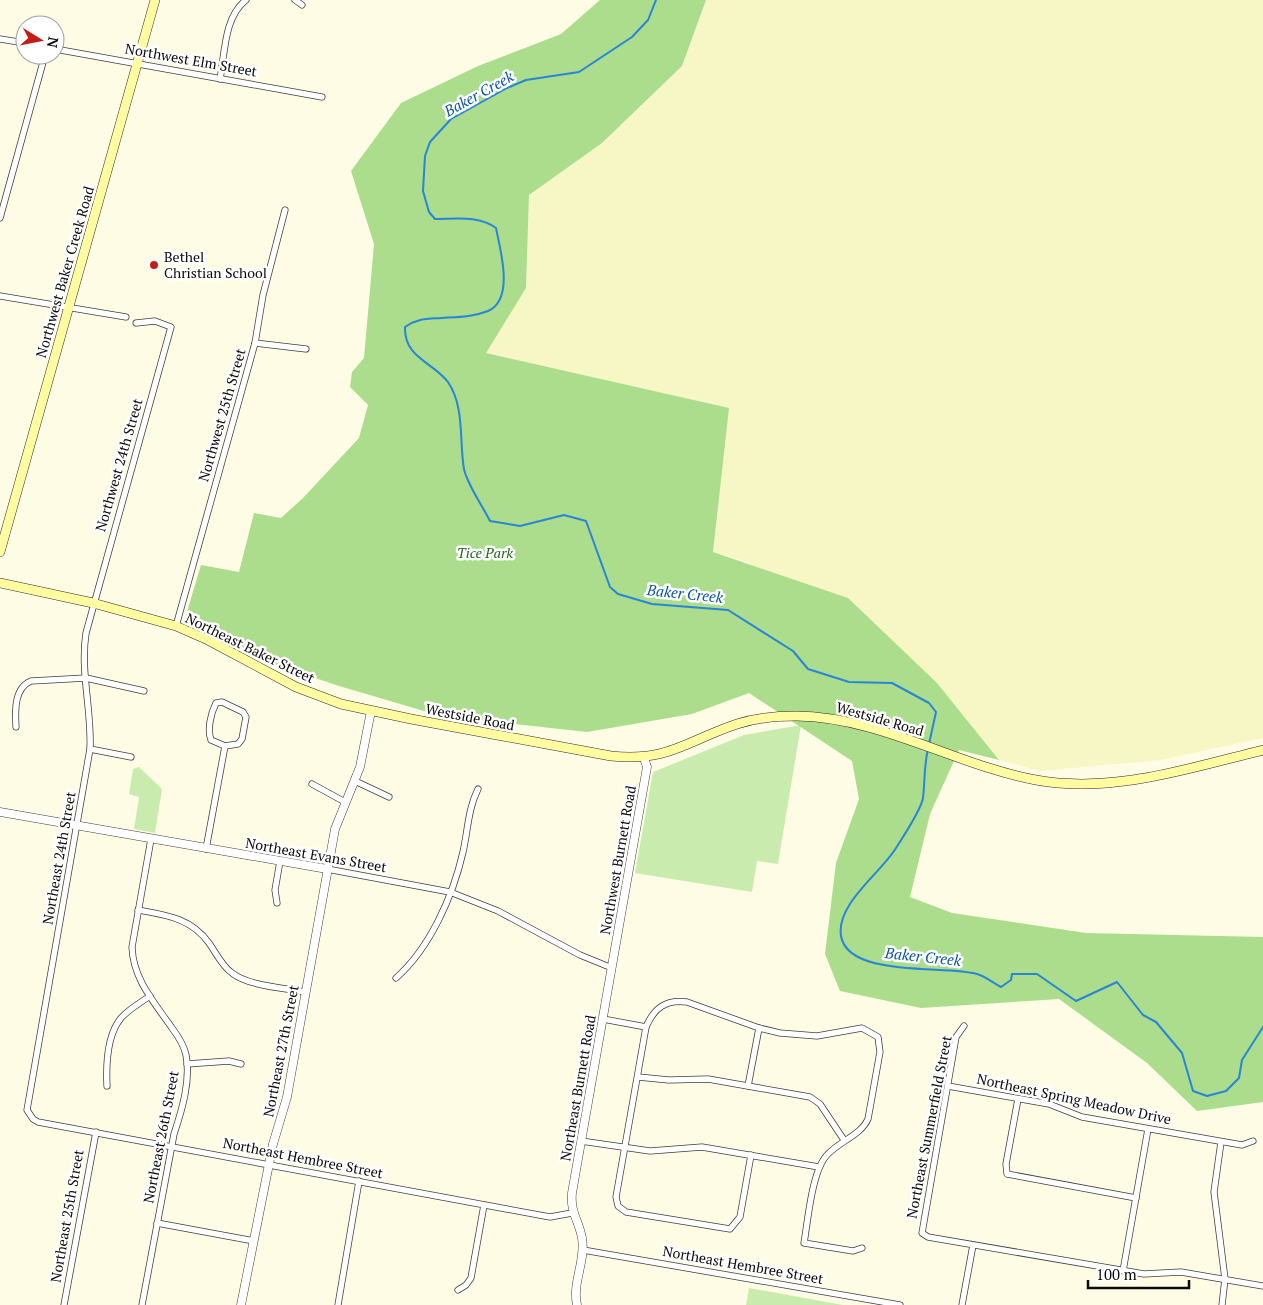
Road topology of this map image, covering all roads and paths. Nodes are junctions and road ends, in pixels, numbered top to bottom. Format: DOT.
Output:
graph roads {
  1 [pos="155,0"];
  2 [pos="246,0"];
  3 [pos="295,0"];
  4 [pos="302,5"];
  5 [pos="0,39"];
  6 [pos="15,41"];
  7 [pos="65,51"];
  8 [pos="138,63"];
  9 [pos="42,65"];
  10 [pos="220,79"];
  11 [pos="322,97"];
  12 [pos="285,210"];
  13 [pos="0,218"];
  14 [pos="0,296"];
  15 [pos="69,308"];
  16 [pos="126,317"];
  17 [pos="136,323"];
  18 [pos="256,343"];
  19 [pos="306,349"];
  20 [pos="0,552"];
  21 [pos="0,583"];
  22 [pos="93,603"];
  23 [pos="176,626"];
  24 [pos="86,678"];
  25 [pos="144,691"];
  26 [pos="371,711"];
  27 [pos="16,728"];
  28 [pos="225,746"];
  29 [pos="90,749"];
  30 [pos="1263,750"];
  31 [pos="131,757"];
  32 [pos="644,758"];
  33 [pos="355,782"];
  34 [pos="312,784"];
  35 [pos="478,789"];
  36 [pos="389,797"];
  37 [pos="345,802"];
  38 [pos="0,812"];
  39 [pos="78,826"];
  40 [pos="151,839"];
  41 [pos="206,848"];
  42 [pos="280,861"];
  43 [pos="327,869"];
  44 [pos="450,892"];
  45 [pos="276,903"];
  46 [pos="138,910"];
  47 [pos="612,968"];
  48 [pos="396,978"];
  49 [pos="305,992"];
  50 [pos="150,996"];
  51 [pos="603,1019"];
  52 [pos="964,1026"];
  53 [pos="646,1027"];
  54 [pos="759,1028"];
  55 [pos="187,1064"];
  56 [pos="241,1064"];
  57 [pos="638,1077"];
  58 [pos="107,1086"];
  59 [pos="748,1086"];
  60 [pos="948,1086"];
  61 [pos="1018,1099"];
  62 [pos="30,1116"];
  63 [pos="1148,1129"];
  64 [pos="96,1132"];
  65 [pos="581,1140"];
  66 [pos="844,1140"];
  67 [pos="1253,1141"];
  68 [pos="1221,1142"];
  69 [pos="172,1146"];
  70 [pos="625,1147"];
  71 [pos="751,1155"];
  72 [pos="269,1164"];
  73 [pos="819,1167"];
  74 [pos="359,1181"];
  75 [pos="1136,1198"];
  76 [pos="484,1205"];
  77 [pos="572,1213"];
  78 [pos="157,1223"];
  79 [pos="254,1241"];
  80 [pos="973,1245"];
  81 [pos="862,1248"];
  82 [pos="583,1250"];
  83 [pos="1123,1271"];
  84 [pos="1225,1279"];
  85 [pos="1263,1286"];
  86 [pos="458,1290"];
  87 [pos="65,1305"];
  88 [pos="142,1305"];
  89 [pos="241,1305"];
  90 [pos="338,1305"];
  91 [pos="577,1305"];
  92 [pos="900,1305"];
  93 [pos="962,1305"];
  94 [pos="1222,1305"];
  1 -- 8 [label="main road, Northwest Baker Creek Road"];
  2 -- 10 [label="street"];
  3 -- 4 [label="street"];
  5 -- 6 [label="street"];
  7 -- 8 [label="street, Northwest Elm Street"];
  8 -- 10 [label="street, Northwest Elm Street"];
  8 -- 15 [label="main road, Northwest Baker Creek Road"];
  9 -- 13 [label="street"];
  10 -- 11 [label="street, Northwest Elm Street"];
  12 -- 18 [label="street, Northwest 25th Street"];
  14 -- 15 [label="street"];
  15 -- 16 [label="street"];
  15 -- 20 [label="main road, Northwest Baker Creek Road"];
  17 -- 22 [label="street, Northwest 24th Street"];
  18 -- 19 [label="street"];
  18 -- 23 [label="street, Northwest 25th Street"];
  21 -- 22 [label="main road, Northeast Baker Street"];
  22 -- 23 [label="main road, Northeast Baker Street"];
  22 -- 24 [label="street, Northeast 24th Street"];
  23 -- 26 [label="main road, Northeast Baker Street"];
  24 -- 25 [label="street"];
  24 -- 27 [label="street"];
  24 -- 29 [label="street, Northeast 24th Street"];
  26 -- 32 [label="main road, Westside Road"];
  26 -- 33 [label="street, Northeast 27th Street"];
  28 -- 28 [label="street"];
  28 -- 41 [label="street"];
  29 -- 31 [label="street"];
  29 -- 39 [label="street, Northeast 24th Street"];
  30 -- 32 [label="main road, Westside Road"];
  32 -- 47 [label="street, Northwest Burnett Road"];
  33 -- 36 [label="street"];
  33 -- 37 [label="street, Northeast 27th Street"];
  34 -- 37 [label="street"];
  35 -- 44 [label="street"];
  37 -- 43 [label="street, Northeast 27th Street"];
  38 -- 39 [label="street, Northeast Evans Street"];
  39 -- 40 [label="street, Northeast Evans Street"];
  39 -- 62 [label="street, Northeast 24th Street"];
  40 -- 41 [label="street, Northeast Evans Street"];
  40 -- 46 [label="street, Northeast 26th Street"];
  41 -- 42 [label="street, Northeast Evans Street"];
  42 -- 43 [label="street, Northeast Evans Street"];
  42 -- 45 [label="street"];
  43 -- 44 [label="street, Northeast Evans Street"];
  43 -- 49 [label="street, Northeast 27th Street"];
  44 -- 47 [label="street, Northeast Evans Street"];
  44 -- 48 [label="street"];
  46 -- 49 [label="street"];
  46 -- 50 [label="street, Northeast 26th Street"];
  47 -- 51 [label="street, Northeast Burnett Road"];
  49 -- 72 [label="street, Northeast 27th Street"];
  50 -- 55 [label="street, Northeast 26th Street"];
  50 -- 58 [label="street"];
  51 -- 53 [label="street"];
  51 -- 65 [label="street, Northeast Burnett Road"];
  52 -- 60 [label="street, Northeast Summerfield Street"];
  53 -- 54 [label="street"];
  53 -- 57 [label="street"];
  54 -- 59 [label="street"];
  54 -- 66 [label="street"];
  55 -- 56 [label="street"];
  55 -- 69 [label="street, Northeast 26th Street"];
  57 -- 59 [label="street"];
  57 -- 70 [label="street"];
  59 -- 66 [label="street"];
  60 -- 61 [label="street, Northeast Spring Meadow Drive"];
  60 -- 80 [label="street, Northeast Summerfield Street"];
  61 -- 63 [label="street, Northeast Spring Meadow Drive"];
  61 -- 75 [label="street"];
  62 -- 64 [label="street, Northeast Hembree Street"];
  63 -- 68 [label="street, Northeast Spring Meadow Drive"];
  63 -- 75 [label="street"];
  64 -- 69 [label="street, Northeast Hembree Street"];
  64 -- 87 [label="street, Northeast 25th Street"];
  65 -- 70 [label="street"];
  65 -- 77 [label="street, Northeast Burnett Road"];
  66 -- 73 [label="street"];
  67 -- 68 [label="street, Northeast Spring Meadow Drive"];
  68 -- 84 [label="street"];
  69 -- 72 [label="street, Northeast Hembree Street"];
  69 -- 78 [label="street, Northeast 26th Street"];
  70 -- 71 [label="street"];
  70 -- 71 [label="street"];
  71 -- 73 [label="street"];
  72 -- 74 [label="street, Northeast Hembree Street"];
  72 -- 79 [label="street, Northeast 27th Street"];
  73 -- 81 [label="street"];
  74 -- 76 [label="street, Northeast Hembree Street"];
  74 -- 90 [label="street"];
  75 -- 83 [label="street"];
  76 -- 77 [label="street, Northeast Hembree Street"];
  76 -- 86 [label="street"];
  77 -- 82 [label="street"];
  78 -- 79 [label="street"];
  78 -- 88 [label="street, Northeast 26th Street"];
  79 -- 89 [label="street, Northeast 27th Street"];
  80 -- 83 [label="street"];
  80 -- 93 [label="street"];
  82 -- 91 [label="street"];
  82 -- 92 [label="street, Northeast Hembree Street"];
  83 -- 84 [label="street"];
  84 -- 85 [label="street"];
  84 -- 94 [label="street"];
}
